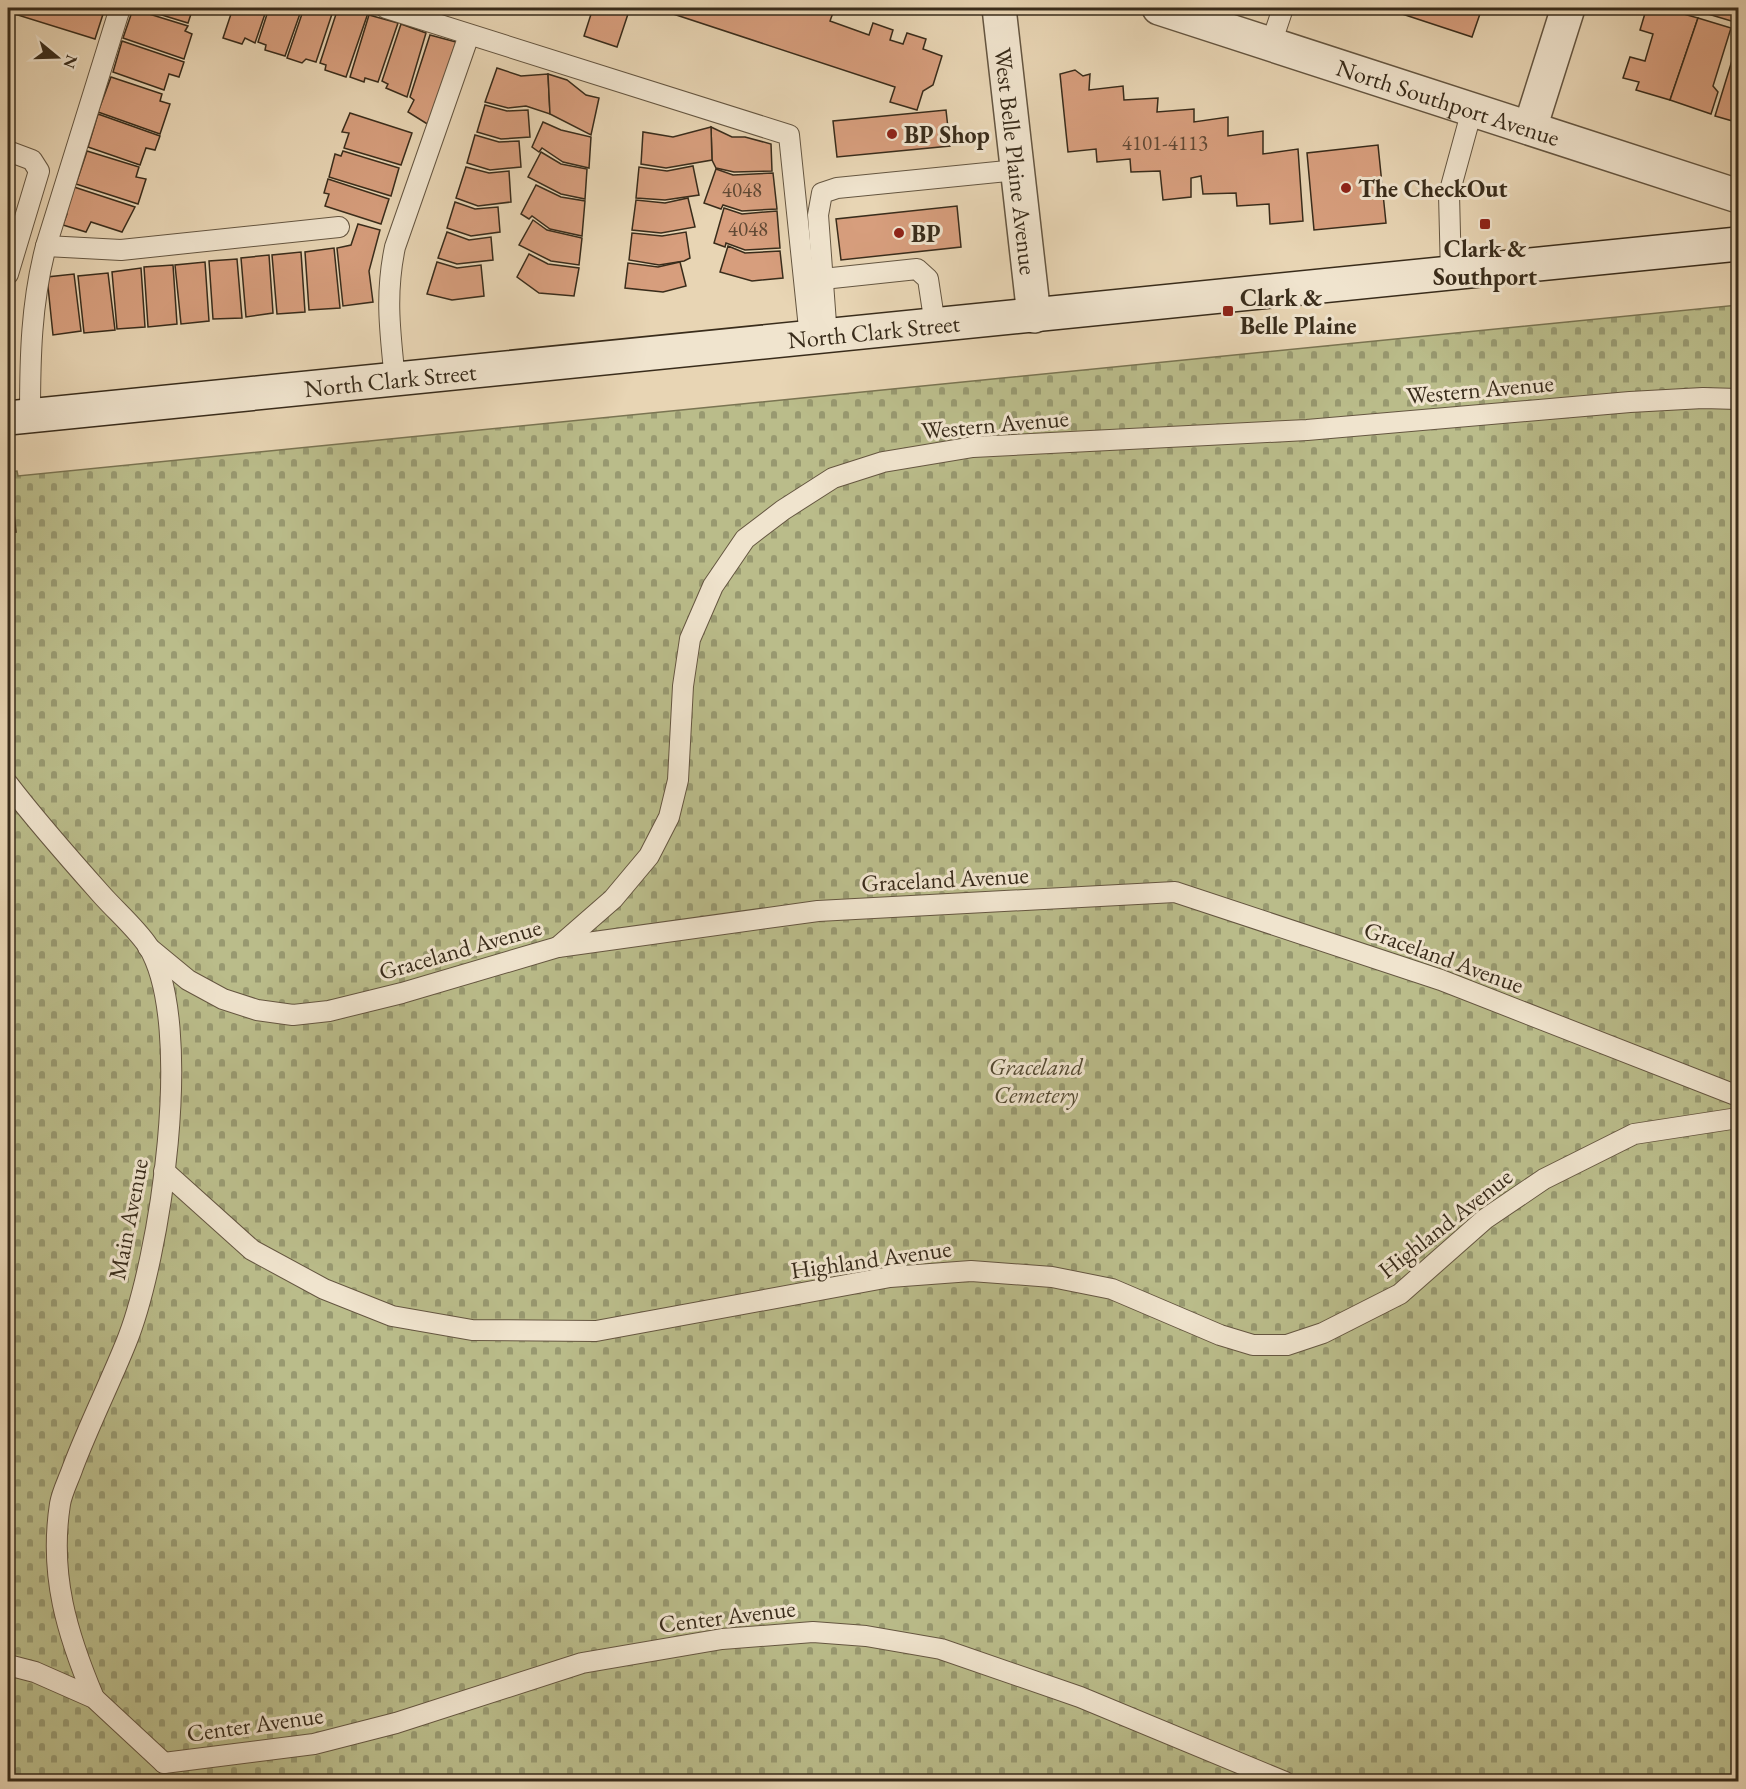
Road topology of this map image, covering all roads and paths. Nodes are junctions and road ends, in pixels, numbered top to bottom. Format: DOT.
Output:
graph roads {
  1 [pos="120,8"];
  2 [pos="386,8"];
  3 [pos="999,8"];
  4 [pos="1159,8"];
  5 [pos="1283,8"];
  6 [pos="1568,8"];
  7 [pos="469,35"];
  8 [pos="1271,44"];
  9 [pos="1472,110"];
  10 [pos="1530,128"];
  11 [pos="8,151"];
  12 [pos="1017,170"];
  13 [pos="1738,196"];
  14 [pos="339,227"];
  15 [pos="1738,244"];
  16 [pos="46,246"];
  17 [pos="8,274"];
  18 [pos="1451,274"];
  19 [pos="823,279"];
  20 [pos="1034,316"];
  21 [pos="935,326"];
  22 [pos="818,337"];
  23 [pos="395,380"];
  24 [pos="1738,399"];
  25 [pos="19,417"];
  26 [pos="8,784"];
  27 [pos="148,947"];
  28 [pos="558,947"];
  29 [pos="1738,1096"];
  30 [pos="1738,1118"];
  31 [pos="164,1171"];
  32 [pos="8,1665"];
  33 [pos="94,1698"];
  34 [pos="165,1772"];
  35 [pos="1285,1782"];
  1 -- 16 [label="lane"];
  2 -- 7 [label="lane"];
  3 -- 12 [label="main road, West Belle Plaine Avenue"];
  4 -- 8 [label="main road, North Southport Avenue"];
  5 -- 8 [label="lane"];
  6 -- 10 [label="main road"];
  7 -- 22 [label="lane"];
  7 -- 23 [label="lane"];
  8 -- 9 [label="main road, North Southport Avenue"];
  9 -- 10 [label="main road, North Southport Avenue"];
  9 -- 18 [label="lane"];
  10 -- 13 [label="main road, North Southport Avenue"];
  11 -- 17 [label="lane"];
  12 -- 19 [label="lane"];
  12 -- 20 [label="main road, West Belle Plaine Avenue"];
  14 -- 16 [label="lane"];
  15 -- 18 [label="main road, North Clark Street"];
  16 -- 25 [label="lane"];
  18 -- 20 [label="main road, North Clark Street"];
  19 -- 21 [label="lane"];
  19 -- 22 [label="lane"];
  20 -- 21 [label="main road, North Clark Street"];
  21 -- 22 [label="main road, North Clark Street"];
  22 -- 23 [label="main road, North Clark Street"];
  23 -- 25 [label="main road, North Clark Street"];
  24 -- 28 [label="lane, Western Avenue"];
  26 -- 27 [label="lane, Main Avenue"];
  27 -- 28 [label="lane, Graceland Avenue"];
  27 -- 31 [label="lane, Main Avenue"];
  28 -- 29 [label="lane, Graceland Avenue"];
  30 -- 31 [label="lane, Highland Avenue"];
  31 -- 33 [label="lane, Main Avenue"];
  32 -- 33 [label="lane"];
  33 -- 34 [label="lane"];
  34 -- 35 [label="lane, Center Avenue"];
}
